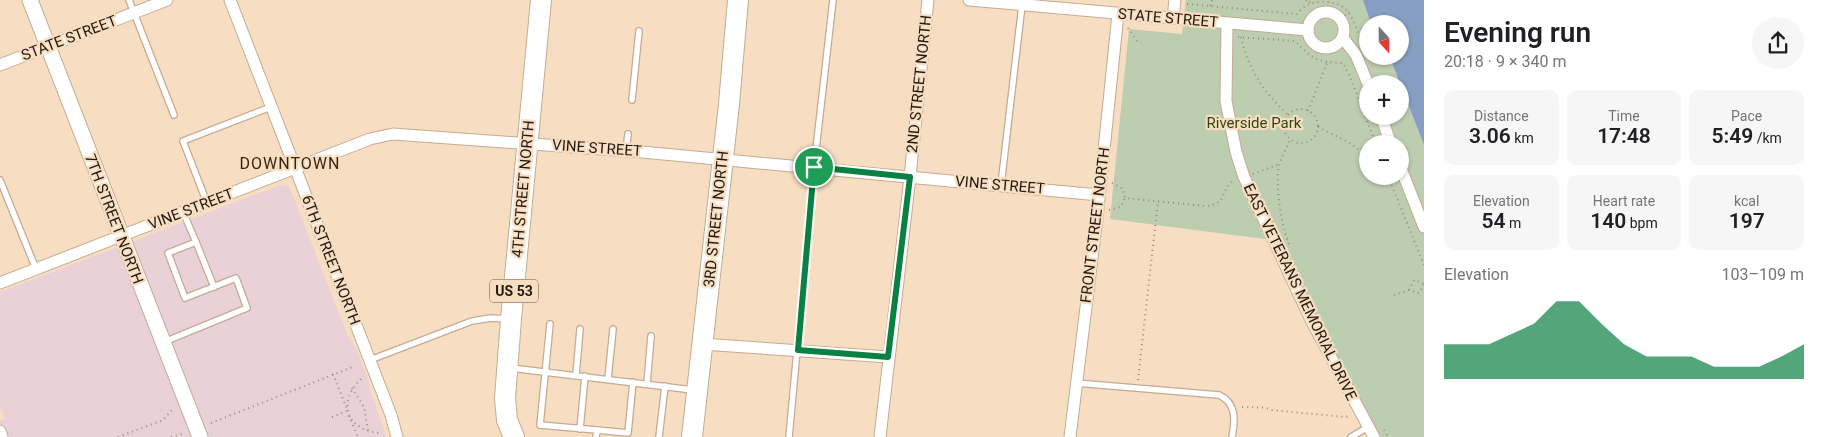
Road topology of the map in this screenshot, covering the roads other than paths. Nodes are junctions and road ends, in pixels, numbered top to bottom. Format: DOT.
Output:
graph roads {
  1 [pos="30,0"];
  2 [pos="129,0"];
  3 [pos="167,0"];
  4 [pos="230,0"];
  5 [pos="541,0"];
  6 [pos="738,0"];
  7 [pos="833,0"];
  8 [pos="928,0"];
  9 [pos="969,0"];
  10 [pos="1175,0"];
  11 [pos="1062,4"];
  12 [pos="1022,5"];
  13 [pos="134,12"];
  14 [pos="1118,14"];
  15 [pos="1173,18"];
  16 [pos="1227,24"];
  17 [pos="1308,30"];
  18 [pos="639,31"];
  19 [pos="1343,38"];
  20 [pos="48,46"];
  21 [pos="0,65"];
  22 [pos="1364,75"];
  23 [pos="632,100"];
  24 [pos="271,108"];
  25 [pos="174,115"];
  26 [pos="628,134"];
  27 [pos="528,144"];
  28 [pos="626,150"];
  29 [pos="722,159"];
  30 [pos="814,167"];
  31 [pos="295,168"];
  32 [pos="910,177"];
  33 [pos="0,180"];
  34 [pos="1001,185"];
  35 [pos="1407,185"];
  36 [pos="1100,195"];
  37 [pos="207,203"];
  38 [pos="183,212"];
  39 [pos="1424,227"];
  40 [pos="121,236"];
  41 [pos="196,242"];
  42 [pos="36,269"];
  43 [pos="0,283"];
  44 [pos="214,287"];
  45 [pos="511,319"];
  46 [pos="550,324"];
  47 [pos="580,329"];
  48 [pos="612,329"];
  49 [pos="651,336"];
  50 [pos="162,342"];
  51 [pos="702,344"];
  52 [pos="798,350"];
  53 [pos="888,357"];
  54 [pos="370,360"];
  55 [pos="508,367"];
  56 [pos="545,372"];
  57 [pos="576,375"];
  58 [pos="585,376"];
  59 [pos="608,379"];
  60 [pos="633,382"];
  61 [pos="1076,382"];
  62 [pos="647,384"];
  63 [pos="665,386"];
  64 [pos="698,390"];
  65 [pos="580,429"];
  66 [pos="0,431"];
  67 [pos="1371,432"];
  68 [pos="597,434"];
  69 [pos="2,437"];
  70 [pos="200,437"];
  71 [pos="397,437"];
  72 [pos="514,437"];
  73 [pos="659,437"];
  74 [pos="692,437"];
  75 [pos="788,437"];
  76 [pos="880,437"];
  77 [pos="1070,437"];
  78 [pos="1232,437"];
  79 [pos="1351,437"];
  1 -- 20 [label="main road, 7TH STREET NORTH"];
  2 -- 13 [label="lane"];
  3 -- 13 [label="street, STATE STREET"];
  4 -- 24 [label="street, 6TH STREET NORTH"];
  5 -- 27 [label="highway, 4TH STREET NORTH / US 53"];
  6 -- 29 [label="highway, 3RD STREET NORTH"];
  7 -- 30 [label="lane"];
  8 -- 32 [label="street, 2ND STREET NORTH"];
  9 -- 12 [label="street, STATE STREET"];
  10 -- 15 [label="street"];
  11 -- 12 [label="street, STATE STREET"];
  11 -- 14 [label="street, STATE STREET"];
  12 -- 34 [label="lane"];
  13 -- 20 [label="street, STATE STREET"];
  13 -- 25 [label="lane"];
  14 -- 15 [label="street, STATE STREET"];
  14 -- 36 [label="street, FRONT STREET NORTH"];
  15 -- 16 [label="street, STATE STREET"];
  16 -- 17 [label="street, STATE STREET"];
  16 -- 67 [label="street, EAST VETERANS MEMORIAL DRIVE"];
  17 -- 19 [label="street"];
  17 -- 19 [label="street"];
  18 -- 23 [label="lane"];
  19 -- 22 [label="street"];
  20 -- 21 [label="street, STATE STREET"];
  20 -- 40 [label="main road, 7TH STREET NORTH"];
  24 -- 31 [label="street, 6TH STREET NORTH"];
  24 -- 37 [label="lane"];
  26 -- 28 [label="lane"];
  27 -- 28 [label="street, VINE STREET"];
  27 -- 31 [label="street, VINE STREET"];
  27 -- 45 [label="highway, 4TH STREET NORTH / US 53"];
  28 -- 29 [label="street, VINE STREET"];
  29 -- 30 [label="street, VINE STREET"];
  29 -- 51 [label="highway, 3RD STREET NORTH"];
  30 -- 32 [label="street, VINE STREET"];
  30 -- 52 [label="lane"];
  31 -- 37 [label="street, VINE STREET"];
  31 -- 54 [label="street, 6TH STREET NORTH"];
  32 -- 34 [label="street, VINE STREET"];
  32 -- 53 [label="street, 2ND STREET NORTH"];
  33 -- 42 [label="lane"];
  34 -- 36 [label="street, VINE STREET"];
  35 -- 39 [label="street"];
  36 -- 61 [label="street, FRONT STREET NORTH"];
  37 -- 38 [label="street, VINE STREET"];
  38 -- 40 [label="street, VINE STREET"];
  38 -- 41 [label="lane"];
  40 -- 42 [label="street, VINE STREET"];
  40 -- 50 [label="main road, 7TH STREET NORTH"];
  41 -- 44 [label="lane"];
  41 -- 44 [label="lane"];
  42 -- 43 [label="street, VINE STREET"];
  44 -- 50 [label="lane"];
  45 -- 54 [label="lane"];
  45 -- 55 [label="highway, 4TH STREET NORTH / US 53"];
  46 -- 56 [label="lane"];
  47 -- 57 [label="lane"];
  48 -- 59 [label="lane"];
  49 -- 62 [label="lane"];
  50 -- 70 [label="main road, 7TH STREET NORTH"];
  51 -- 52 [label="street"];
  51 -- 64 [label="highway, 3RD STREET NORTH"];
  52 -- 53 [label="street"];
  52 -- 75 [label="lane"];
  53 -- 76 [label="street, 2ND STREET NORTH"];
  54 -- 71 [label="street, 6TH STREET NORTH"];
  55 -- 56 [label="lane"];
  55 -- 72 [label="highway, 4TH STREET NORTH / US 53"];
  56 -- 57 [label="lane"];
  56 -- 65 [label="lane"];
  57 -- 58 [label="lane"];
  58 -- 59 [label="lane"];
  58 -- 65 [label="lane"];
  59 -- 60 [label="lane"];
  60 -- 62 [label="lane"];
  60 -- 68 [label="lane"];
  61 -- 77 [label="street, FRONT STREET NORTH"];
  61 -- 78 [label="lane"];
  62 -- 63 [label="lane"];
  63 -- 64 [label="lane"];
  63 -- 73 [label="lane"];
  64 -- 74 [label="highway, 3RD STREET NORTH"];
  65 -- 68 [label="lane"];
  66 -- 69 [label="street"];
  67 -- 79 [label="lane"];
}
